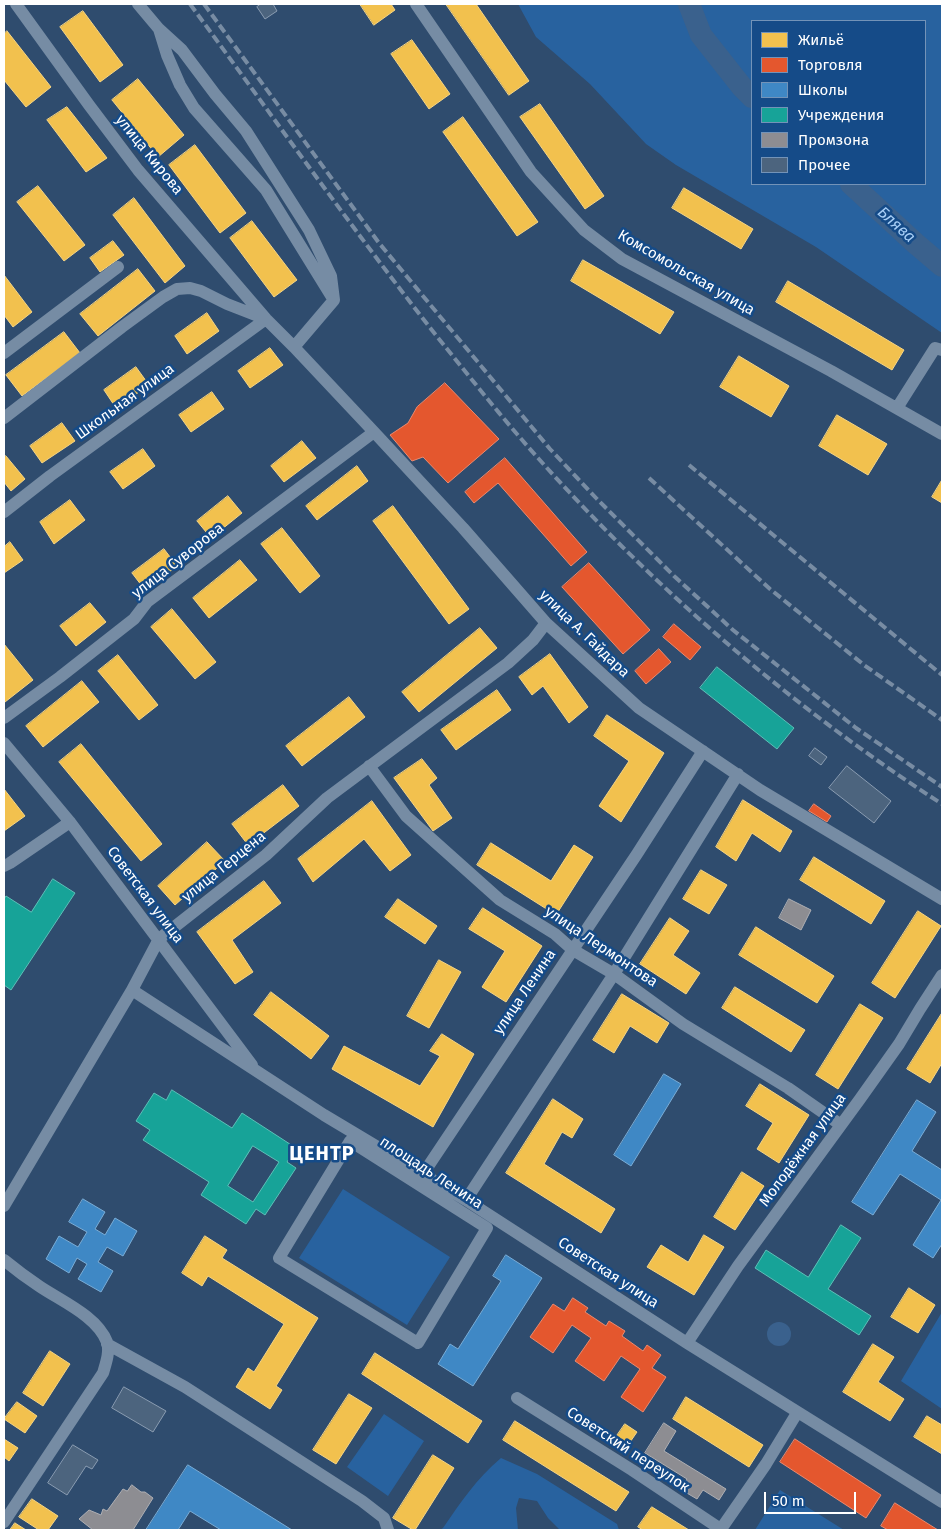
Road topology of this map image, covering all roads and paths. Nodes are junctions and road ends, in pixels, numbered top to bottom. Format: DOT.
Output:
graph roads {
  1 [pos="16,4"];
  2 [pos="138,4"];
  3 [pos="416,4"];
  4 [pos="159,29"];
  5 [pos="118,268"];
  6 [pos="334,300"];
  7 [pos="266,319"];
  8 [pos="294,347"];
  9 [pos="942,350"];
  10 [pos="4,353"];
  11 [pos="897,408"];
  12 [pos="4,418"];
  13 [pos="374,432"];
  14 [pos="942,434"];
  15 [pos="4,512"];
  16 [pos="546,623"];
  17 [pos="4,718"];
  18 [pos="4,743"];
  19 [pos="703,751"];
  20 [pos="369,766"];
  21 [pos="738,774"];
  22 [pos="70,822"];
  23 [pos="4,866"];
  24 [pos="942,899"];
  25 [pos="158,939"];
  26 [pos="573,950"];
  27 [pos="614,974"];
  28 [pos="942,975"];
  29 [pos="132,990"];
  30 [pos="256,1071"];
  31 [pos="841,1124"];
  32 [pos="423,1174"];
  33 [pos="466,1200"];
  34 [pos="4,1206"];
  35 [pos="278,1258"];
  36 [pos="4,1260"];
  37 [pos="687,1343"];
  38 [pos="107,1344"];
  39 [pos="516,1398"];
  40 [pos="798,1413"];
  41 [pos="942,1502"];
  42 [pos="4,1522"];
  43 [pos="388,1530"];
  44 [pos="721,1530"];
  1 -- 7 [label="street, улица Кирова"];
  2 -- 4 [label="street"];
  3 -- 11 [label="street, Комсомольская улица"];
  4 -- 6 [label="street"];
  4 -- 6 [label="street"];
  5 -- 10 [label="street"];
  6 -- 8 [label="street"];
  7 -- 8 [label="street, улица А. Гайдара"];
  7 -- 12 [label="street"];
  7 -- 15 [label="street, Школьная улица"];
  8 -- 13 [label="street, улица А. Гайдара"];
  9 -- 11 [label="street"];
  11 -- 14 [label="street, Комсомольская улица"];
  13 -- 16 [label="street, улица А. Гайдара"];
  13 -- 17 [label="street, улица Суворова"];
  16 -- 19 [label="street, улица А. Гайдара"];
  16 -- 20 [label="street, улица Герцена"];
  18 -- 22 [label="street, Советская улица"];
  19 -- 21 [label="street, улица А. Гайдара"];
  19 -- 26 [label="street, улица Ленина"];
  20 -- 25 [label="street, улица Герцена"];
  20 -- 26 [label="street, улица Лермонтова"];
  21 -- 24 [label="street, улица А. Гайдара"];
  21 -- 27 [label="street"];
  22 -- 23 [label="street"];
  22 -- 25 [label="street, Советская улица"];
  25 -- 29 [label="street, улица Герцена"];
  25 -- 30 [label="street, Советская улица"];
  26 -- 27 [label="street, улица Лермонтова"];
  26 -- 32 [label="street, улица Ленина"];
  27 -- 31 [label="street, улица Лермонтова"];
  27 -- 33 [label="street"];
  28 -- 31 [label="street, Молодёжная улица"];
  29 -- 30 [label="street, Советская улица"];
  29 -- 34 [label="street, улица Герцена"];
  30 -- 32 [label="street, Советская улица"];
  31 -- 37 [label="street, Молодёжная улица"];
  32 -- 33 [label="street, Советская улица"];
  33 -- 37 [label="street, Советская улица"];
  35 -- 35 [label="street, площадь Ленина"];
  36 -- 38 [label="street"];
  37 -- 40 [label="street, Советская улица"];
  38 -- 42 [label="street"];
  38 -- 43 [label="street"];
  39 -- 44 [label="street, Советский переулок"];
  40 -- 41 [label="street, Советская улица"];
  40 -- 44 [label="street"];
}
